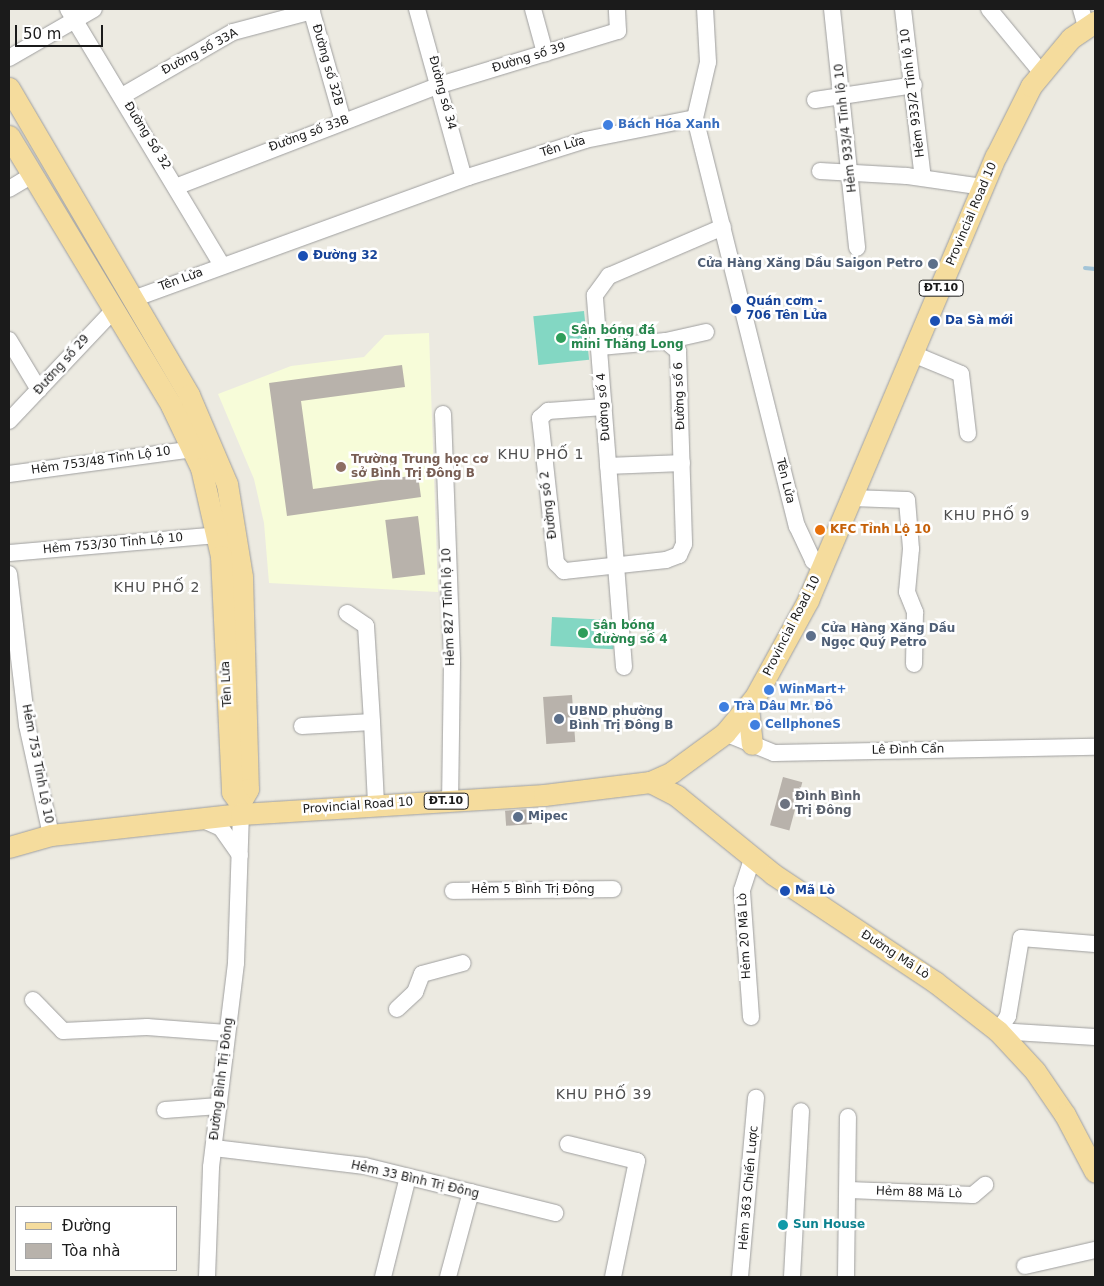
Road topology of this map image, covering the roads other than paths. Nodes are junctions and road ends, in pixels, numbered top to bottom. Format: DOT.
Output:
graph roads {
  1 [pos="94,9"];
  2 [pos="417,9"];
  3 [pos="533,9"];
  4 [pos="617,9"];
  5 [pos="705,9"];
  6 [pos="832,9"];
  7 [pos="903,9"];
  8 [pos="990,9"];
  9 [pos="311,10"];
  10 [pos="71,14"];
  11 [pos="1087,19"];
  12 [pos="545,53"];
  13 [pos="9,58"];
  14 [pos="1041,72"];
  15 [pos="440,85"];
  16 [pos="914,85"];
  17 [pos="9,88"];
  18 [pos="843,95"];
  19 [pos="122,96"];
  20 [pos="815,100"];
  21 [pos="694,118"];
  22 [pos="342,122"];
  23 [pos="9,136"];
  24 [pos="820,171"];
  25 [pos="848,172"];
  26 [pos="32,175"];
  27 [pos="464,178"];
  28 [pos="923,178"];
  29 [pos="178,186"];
  30 [pos="983,187"];
  31 [pos="9,189"];
  32 [pos="722,227"];
  33 [pos="857,248"];
  34 [pos="222,265"];
  35 [pos="124,304"];
  36 [pos="706,332"];
  37 [pos="9,340"];
  38 [pos="666,340"];
  39 [pos="600,347"];
  40 [pos="913,354"];
  41 [pos="40,390"];
  42 [pos="604,408"];
  43 [pos="443,414"];
  44 [pos="9,421"];
  45 [pos="968,434"];
  46 [pos="193,449"];
  47 [pos="682,463"];
  48 [pos="608,466"];
  49 [pos="9,474"];
  50 [pos="852,498"];
  51 [pos="218,535"];
  52 [pos="9,553"];
  53 [pos="823,566"];
  54 [pos="617,567"];
  55 [pos="9,574"];
  56 [pos="346,614"];
  57 [pos="914,664"];
  58 [pos="624,667"];
  59 [pos="748,707"];
  60 [pos="372,722"];
  61 [pos="302,726"];
  62 [pos="725,733"];
  63 [pos="752,744"];
  64 [pos="1095,747"];
  65 [pos="650,782"];
  66 [pos="450,800"];
  67 [pos="376,805"];
  68 [pos="241,808"];
  69 [pos="201,819"];
  70 [pos="50,836"];
  71 [pos="9,847"];
  72 [pos="753,857"];
  73 [pos="241,858"];
  74 [pos="613,889"];
  75 [pos="453,891"];
  76 [pos="1095,944"];
  77 [pos="463,963"];
  78 [pos="33,1000"];
  79 [pos="397,1010"];
  80 [pos="751,1017"];
  81 [pos="998,1030"];
  82 [pos="227,1033"];
  83 [pos="1095,1037"];
  84 [pos="756,1098"];
  85 [pos="219,1106"];
  86 [pos="165,1110"];
  87 [pos="801,1111"];
  88 [pos="848,1117"];
  89 [pos="568,1144"];
  90 [pos="214,1148"];
  91 [pos="1095,1172"];
  92 [pos="408,1177"];
  93 [pos="985,1185"];
  94 [pos="849,1190"];
  95 [pos="471,1192"];
  96 [pos="555,1213"];
  97 [pos="1095,1250"];
  98 [pos="1025,1266"];
  99 [pos="206,1277"];
  100 [pos="383,1277"];
  101 [pos="448,1277"];
  102 [pos="613,1277"];
  103 [pos="740,1277"];
  104 [pos="792,1277"];
  105 [pos="846,1277"];
  1 -- 10 [label="street"];
  2 -- 15 [label="street, Đường số 34"];
  3 -- 12 [label="street"];
  4 -- 12 [label="street, Đường số 39"];
  5 -- 21 [label="street"];
  6 -- 18 [label="street, Hẻm 933/4 Tỉnh lộ 10"];
  7 -- 16 [label="street, Hẻm 933/2 Tỉnh lộ 10"];
  8 -- 14 [label="street"];
  9 -- 19 [label="street, Đường số 33A"];
  9 -- 22 [label="street, Đường số 32B"];
  10 -- 13 [label="street"];
  10 -- 19 [label="street, Đường Số 32"];
  11 -- 14 [label="main road, Provincial Road 10 / ĐT.10"];
  12 -- 15 [label="street, Đường số 39"];
  14 -- 30 [label="main road, Provincial Road 10 / ĐT.10"];
  15 -- 22 [label="street, Đường số 33B"];
  15 -- 27 [label="street, Đường số 34"];
  16 -- 18 [label="street"];
  16 -- 28 [label="street, Hẻm 933/2 Tỉnh lộ 10"];
  17 -- 35 [label="main road, Tên Lửa"];
  18 -- 20 [label="street"];
  18 -- 25 [label="street, Hẻm 933/4 Tỉnh lộ 10"];
  19 -- 29 [label="street, Đường Số 32"];
  21 -- 27 [label="street, Tên Lửa"];
  21 -- 32 [label="street, Tên Lửa"];
  22 -- 29 [label="street, Đường số 33B"];
  23 -- 26 [label="main road, Tên Lửa"];
  24 -- 25 [label="street"];
  25 -- 28 [label="street"];
  25 -- 33 [label="street, Hẻm 933/4 Tỉnh lộ 10"];
  26 -- 31 [label="street"];
  26 -- 35 [label="main road, Tên Lửa"];
  27 -- 34 [label="street, Tên Lửa"];
  28 -- 30 [label="street"];
  29 -- 34 [label="street, Đường Số 32"];
  30 -- 40 [label="main road, Provincial Road 10 / ĐT.10"];
  32 -- 39 [label="street, Đường số 4"];
  32 -- 53 [label="street, Tên Lửa"];
  34 -- 35 [label="street, Tên Lửa"];
  35 -- 41 [label="street, Đường số 29"];
  35 -- 46 [label="main road, Tên Lửa"];
  35 -- 68 [label="main road, Tên Lửa"];
  36 -- 38 [label="street"];
  37 -- 41 [label="street"];
  38 -- 39 [label="street"];
  38 -- 47 [label="street, Đường số 6"];
  39 -- 42 [label="street, Đường số 4"];
  40 -- 45 [label="street"];
  40 -- 50 [label="main road, Provincial Road 10 / ĐT.10"];
  41 -- 44 [label="street, Đường số 29"];
  42 -- 48 [label="street, Đường số 4"];
  42 -- 54 [label="street, Đường số 2"];
  43 -- 66 [label="street, Hẻm 827 Tỉnh lộ 10"];
  46 -- 49 [label="street, Hẻm 753/48 Tỉnh Lộ 10"];
  46 -- 51 [label="main road, Tên Lửa"];
  47 -- 48 [label="street"];
  47 -- 54 [label="street, Đường số 6"];
  48 -- 54 [label="street, Đường số 4"];
  50 -- 53 [label="main road, Provincial Road 10 / ĐT.10"];
  50 -- 57 [label="street"];
  51 -- 52 [label="street, Hẻm 753/30 Tỉnh Lộ 10"];
  51 -- 68 [label="main road, Tên Lửa"];
  53 -- 59 [label="main road, Provincial Road 10 / ĐT.10"];
  54 -- 58 [label="street, Đường số 4"];
  55 -- 70 [label="street, Hẻm 753 Tỉnh Lộ 10"];
  56 -- 60 [label="street"];
  59 -- 62 [label="main road, Provincial Road 10 / ĐT.10"];
  59 -- 63 [label="main road"];
  60 -- 61 [label="street"];
  60 -- 67 [label="street"];
  62 -- 63 [label="street, Lê Đình Cẩn"];
  62 -- 65 [label="main road, Provincial Road 10 / ĐT.10"];
  63 -- 64 [label="street, Lê Đình Cẩn"];
  65 -- 66 [label="main road, Provincial Road 10 / ĐT.10"];
  65 -- 72 [label="main road, Đường Mã Lò"];
  66 -- 67 [label="main road, Provincial Road 10 / ĐT.10"];
  67 -- 68 [label="main road, Provincial Road 10 / ĐT.10"];
  68 -- 69 [label="main road, Provincial Road 10 / ĐT.10"];
  68 -- 73 [label="street, Đường Bình Trị Đông"];
  69 -- 70 [label="main road, Provincial Road 10 / ĐT.10"];
  69 -- 73 [label="street"];
  70 -- 71 [label="main road, Provincial Road 10 / ĐT.10"];
  72 -- 80 [label="street, Hẻm 20 Mã Lò"];
  72 -- 81 [label="main road, Đường Mã Lò"];
  73 -- 82 [label="street, Đường Bình Trị Đông"];
  74 -- 75 [label="street, Hẻm 5 Bình Trị Đông"];
  76 -- 81 [label="street"];
  77 -- 79 [label="street"];
  78 -- 82 [label="street"];
  81 -- 83 [label="street"];
  81 -- 91 [label="main road, Đường Mã Lò"];
  82 -- 85 [label="street, Đường Bình Trị Đông"];
  84 -- 103 [label="street, Hẻm 363 Chiến Lược"];
  85 -- 86 [label="street"];
  85 -- 90 [label="street, Đường Bình Trị Đông"];
  87 -- 104 [label="street"];
  88 -- 94 [label="street"];
  89 -- 102 [label="street"];
  90 -- 92 [label="street, Hẻm 33 Bình Trị Đông"];
  90 -- 99 [label="street, Đường Bình Trị Đông"];
  92 -- 95 [label="street, Hẻm 33 Bình Trị Đông"];
  92 -- 100 [label="street"];
  93 -- 94 [label="street, Hẻm 88 Mã Lò"];
  94 -- 105 [label="street"];
  95 -- 96 [label="street, Hẻm 33 Bình Trị Đông"];
  95 -- 101 [label="street"];
  97 -- 98 [label="street"];
}
